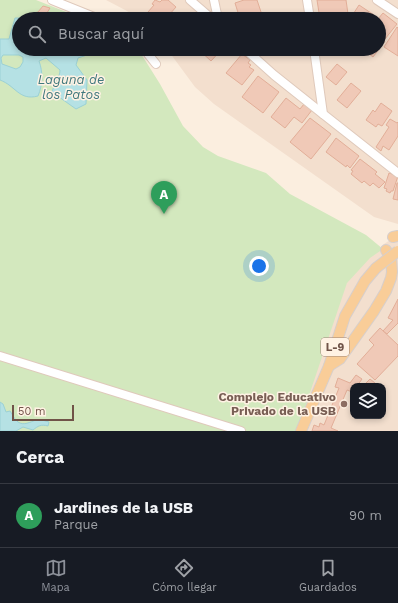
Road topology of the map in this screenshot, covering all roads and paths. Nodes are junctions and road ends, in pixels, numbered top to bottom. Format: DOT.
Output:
graph roads {
  1 [pos="52,0"];
  2 [pos="190,0"];
  3 [pos="214,0"];
  4 [pos="307,0"];
  5 [pos="377,0"];
  6 [pos="82,12"];
  7 [pos="204,12"];
  8 [pos="217,12"];
  9 [pos="309,12"];
  10 [pos="398,14"];
  11 [pos="150,56"];
  12 [pos="253,56"];
  13 [pos="315,56"];
  14 [pos="156,64"];
  15 [pos="323,114"];
  16 [pos="398,173"];
  17 [pos="386,250"];
  18 [pos="398,251"];
  19 [pos="0,356"];
  20 [pos="328,366"];
  21 [pos="240,431"];
  22 [pos="302,431"];
  1 -- 6 [label="street"];
  2 -- 7 [label="street"];
  3 -- 8 [label="street"];
  4 -- 9 [label="street"];
  5 -- 10 [label="street"];
  11 -- 14 [label="street"];
  12 -- 15 [label="street"];
  13 -- 15 [label="street"];
  15 -- 16 [label="street"];
  17 -- 20 [label="main road"];
  18 -- 20 [label="main road, L-9, bridge"];
  19 -- 21 [label="street"];
  20 -- 22 [label="main road, L-9"];
}
